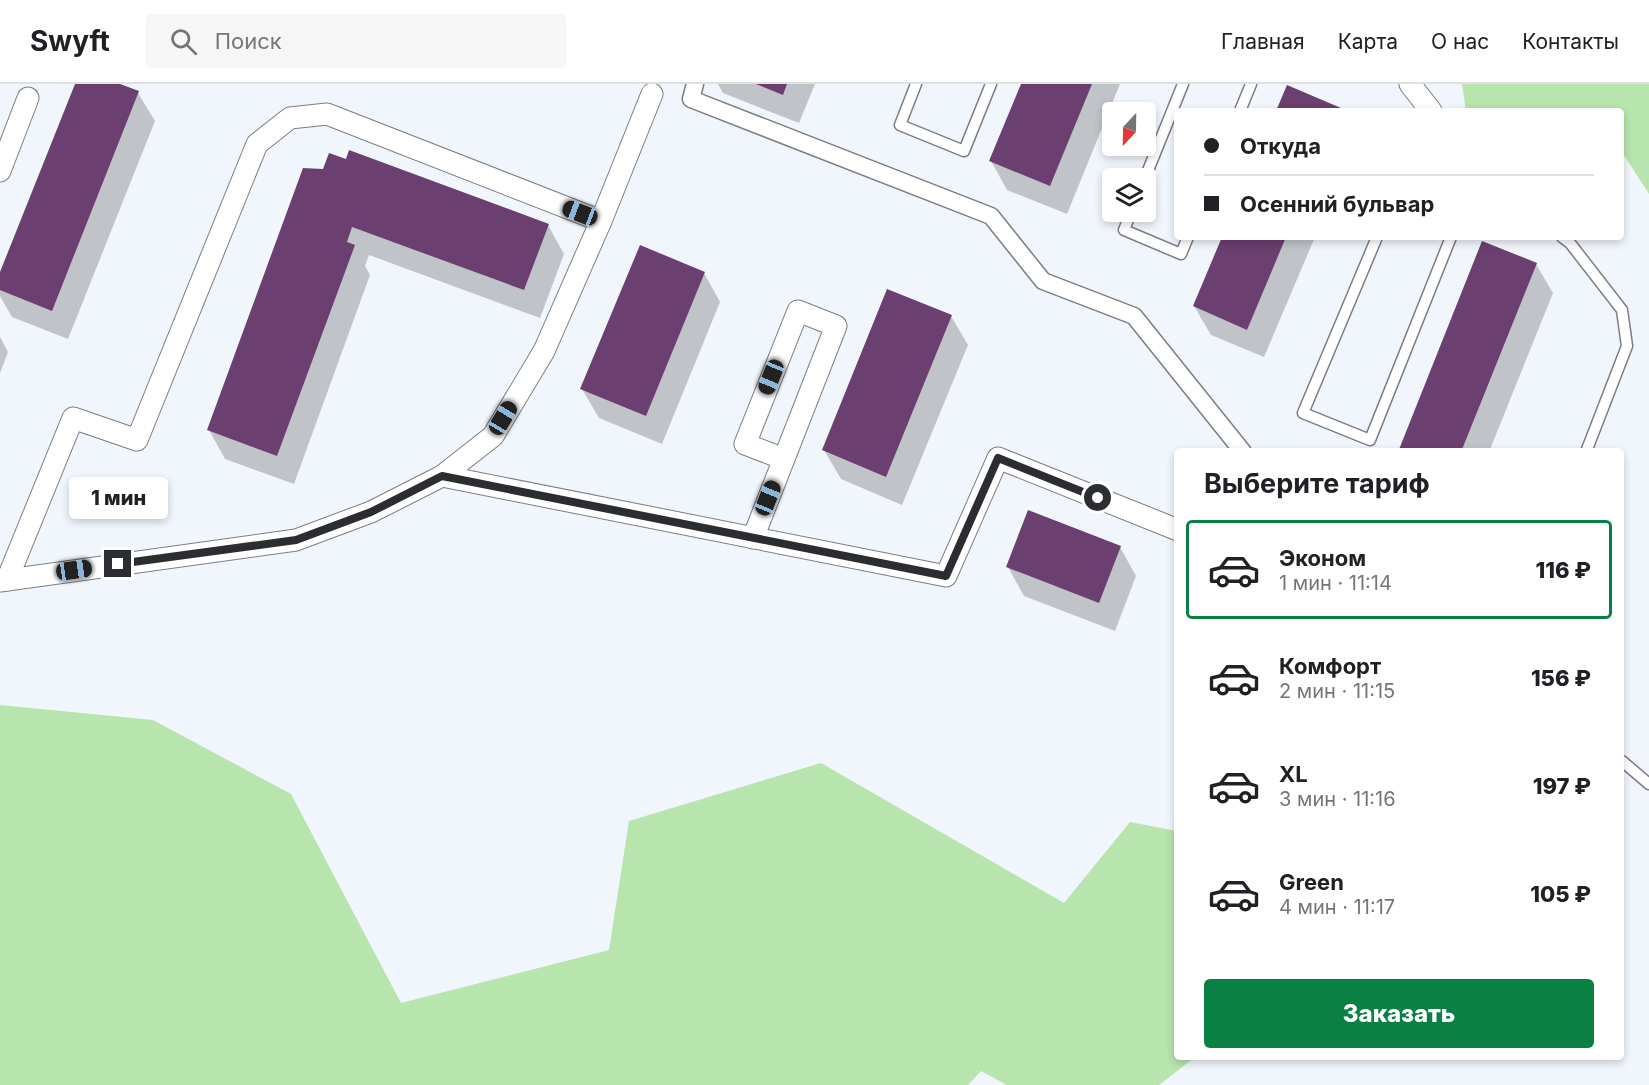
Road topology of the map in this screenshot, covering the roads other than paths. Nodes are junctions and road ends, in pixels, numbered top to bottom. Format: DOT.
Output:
graph roads {
  1 [pos="695,84"];
  2 [pos="916,84"];
  3 [pos="991,84"];
  4 [pos="1183,84"];
  5 [pos="1251,84"];
  6 [pos="1410,84"];
  7 [pos="652,94"];
  8 [pos="28,98"];
  9 [pos="1241,108"];
  10 [pos="1429,108"];
  11 [pos="1149,168"];
  12 [pos="0,171"];
  13 [pos="601,221"];
  14 [pos="1127,222"];
  15 [pos="1187,240"];
  16 [pos="1376,240"];
  17 [pos="1450,240"];
  18 [pos="1566,240"];
  19 [pos="1240,448"];
  20 [pos="1588,448"];
  21 [pos="784,459"];
  22 [pos="442,476"];
  23 [pos="1174,529"];
  24 [pos="753,538"];
  25 [pos="3,580"];
  26 [pos="1624,763"];
  27 [pos="1649,784"];
  1 -- 19 [label="street"];
  2 -- 3 [label="lane"];
  4 -- 11 [label="lane"];
  5 -- 9 [label="lane"];
  6 -- 10 [label="street"];
  7 -- 13 [label="street"];
  8 -- 12 [label="street"];
  13 -- 22 [label="street"];
  13 -- 25 [label="street"];
  14 -- 15 [label="lane"];
  16 -- 17 [label="lane"];
  18 -- 20 [label="lane"];
  21 -- 21 [label="street"];
  21 -- 24 [label="street"];
  22 -- 24 [label="street"];
  22 -- 25 [label="street"];
  23 -- 24 [label="street"];
  26 -- 27 [label="lane"];
}
